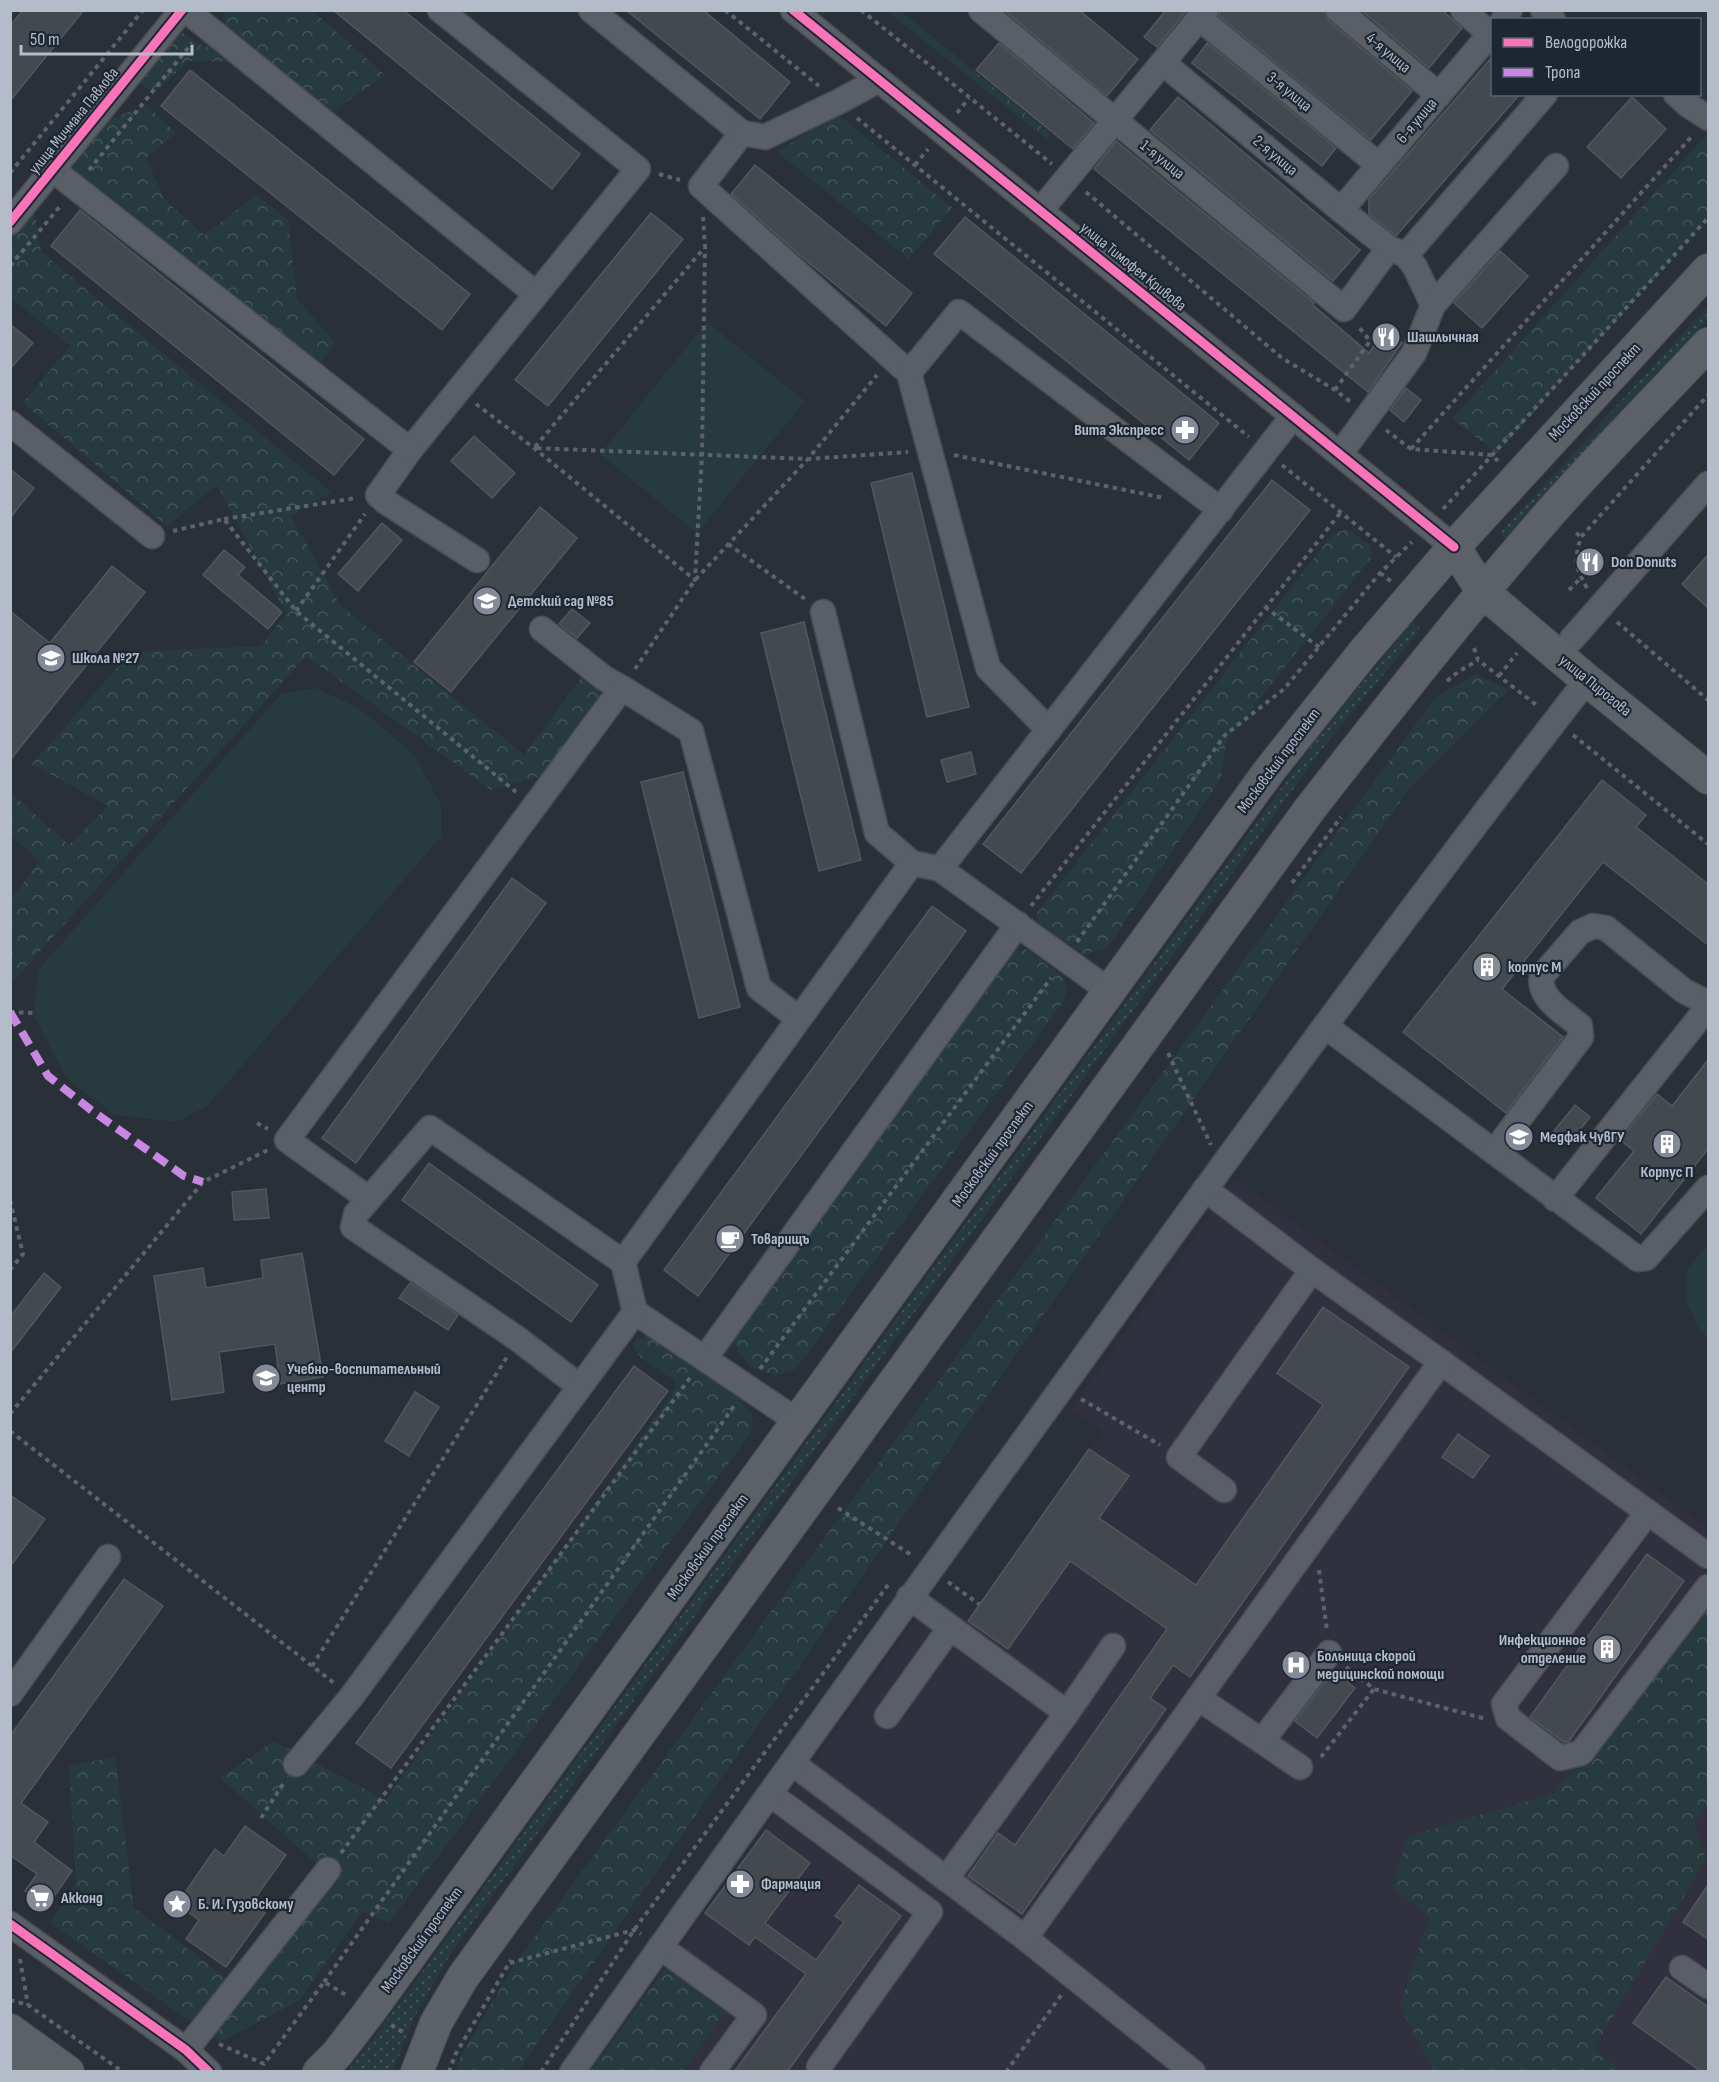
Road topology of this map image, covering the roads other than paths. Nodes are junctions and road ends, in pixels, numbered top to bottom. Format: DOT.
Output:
graph roads {
  1 [pos="184,10"];
  2 [pos="440,10"];
  3 [pos="591,10"];
  4 [pos="794,10"];
  5 [pos="981,10"];
  6 [pos="1338,10"];
  7 [pos="1463,10"];
  8 [pos="1202,14"];
  9 [pos="1491,26"];
  10 [pos="1491,33"];
  11 [pos="1163,63"];
  12 [pos="879,80"];
  13 [pos="1439,95"];
  14 [pos="1543,96"];
  15 [pos="1678,96"];
  16 [pos="1708,118"];
  17 [pos="1114,122"];
  18 [pos="742,133"];
  19 [pos="1379,165"];
  20 [pos="1556,166"];
  21 [pos="53,170"];
  22 [pos="1341,210"];
  23 [pos="1040,211"];
  24 [pos="10,222"];
  25 [pos="1397,252"];
  26 [pos="1708,270"];
  27 [pos="536,294"];
  28 [pos="1433,305"];
  29 [pos="1708,344"];
  30 [pos="909,373"];
  31 [pos="1293,416"];
  32 [pos="10,423"];
  33 [pos="410,450"];
  34 [pos="1340,454"];
  35 [pos="1708,484"];
  36 [pos="1221,510"];
  37 [pos="152,536"];
  38 [pos="1454,547"];
  39 [pos="477,560"];
  40 [pos="1490,583"];
  41 [pos="823,612"];
  42 [pos="542,629"];
  43 [pos="1572,639"];
  44 [pos="1593,671"];
  45 [pos="622,688"];
  46 [pos="1049,729"];
  47 [pos="1708,750"];
  48 [pos="1708,778"];
  49 [pos="912,863"];
  50 [pos="940,869"];
  51 [pos="1018,924"];
  52 [pos="1111,992"];
  53 [pos="1708,1005"];
  54 [pos="798,1018"];
  55 [pos="1325,1026"];
  56 [pos="1494,1152"];
  57 [pos="1708,1188"];
  58 [pos="1204,1189"];
  59 [pos="1556,1198"];
  60 [pos="369,1199"];
  61 [pos="623,1262"];
  62 [pos="1312,1270"];
  63 [pos="635,1312"];
  64 [pos="705,1358"];
  65 [pos="1441,1362"];
  66 [pos="579,1386"];
  67 [pos="799,1422"];
  68 [pos="1224,1490"];
  69 [pos="1648,1512"];
  70 [pos="1708,1556"];
  71 [pos="108,1557"];
  72 [pos="1708,1587"];
  73 [pos="909,1597"];
  74 [pos="950,1628"];
  75 [pos="1113,1646"];
  76 [pos="1329,1653"];
  77 [pos="10,1694"];
  78 [pos="1198,1698"];
  79 [pos="1067,1713"];
  80 [pos="887,1716"];
  81 [pos="1262,1741"];
  82 [pos="792,1763"];
  83 [pos="296,1764"];
  84 [pos="1300,1767"];
  85 [pos="770,1794"];
  86 [pos="328,1870"];
  87 [pos="946,1879"];
  88 [pos="10,1924"];
  89 [pos="1025,1938"];
  90 [pos="660,1947"];
  91 [pos="1682,1968"];
  92 [pos="1708,1986"];
  93 [pos="10,2030"];
  94 [pos="186,2050"];
  95 [pos="10,2060"];
  96 [pos="26,2072"];
  97 [pos="68,2072"];
  98 [pos="209,2072"];
  99 [pos="319,2072"];
  100 [pos="417,2072"];
  101 [pos="572,2072"];
  102 [pos="712,2072"];
  103 [pos="820,2072"];
  104 [pos="1193,2072"];
  1 -- 21 [label="street, улица Мичмана Павлова"];
  1 -- 27 [label="street"];
  2 -- 27 [label="street"];
  3 -- 18 [label="street"];
  4 -- 12 [label="street, улица Тимофея Кривова"];
  5 -- 17 [label="street, 1-я улица"];
  6 -- 13 [label="street, 4-я улица"];
  7 -- 9 [label="street"];
  8 -- 11 [label="street"];
  8 -- 19 [label="street, 3-я улица"];
  10 -- 13 [label="street, 6-я улица"];
  11 -- 17 [label="street"];
  11 -- 22 [label="street, 2-я улица"];
  12 -- 18 [label="street"];
  12 -- 23 [label="street, улица Тимофея Кривова"];
  13 -- 19 [label="street, 6-я улица"];
  14 -- 25 [label="street"];
  15 -- 16 [label="street"];
  17 -- 23 [label="street"];
  17 -- 25 [label="street, 1-я улица"];
  18 -- 30 [label="street"];
  19 -- 22 [label="street, 6-я улица"];
  20 -- 28 [label="street"];
  21 -- 24 [label="street, улица Мичмана Павлова"];
  21 -- 33 [label="street"];
  22 -- 25 [label="street, 2-я улица"];
  23 -- 31 [label="street, улица Тимофея Кривова"];
  25 -- 28 [label="street"];
  26 -- 38 [label="main road, Московский проспект"];
  27 -- 33 [label="street"];
  28 -- 34 [label="street"];
  29 -- 40 [label="main road"];
  30 -- 36 [label="street"];
  30 -- 46 [label="street"];
  31 -- 34 [label="street, улица Тимофея Кривова"];
  31 -- 36 [label="street"];
  32 -- 37 [label="street"];
  33 -- 39 [label="street"];
  34 -- 38 [label="street, улица Тимофея Кривова"];
  35 -- 43 [label="street"];
  36 -- 46 [label="street"];
  38 -- 40 [label="main road"];
  38 -- 52 [label="main road, Московский проспект"];
  40 -- 43 [label="main road, улица Пирогова"];
  40 -- 44 [label="main road, улица Пирогова"];
  40 -- 100 [label="main road"];
  41 -- 49 [label="street"];
  42 -- 45 [label="street"];
  43 -- 44 [label="main road, улица Пирогова"];
  44 -- 47 [label="main road, улица Пирогова"];
  44 -- 48 [label="main road, улица Пирогова"];
  44 -- 55 [label="street"];
  45 -- 54 [label="street"];
  45 -- 60 [label="street"];
  46 -- 50 [label="street"];
  49 -- 50 [label="street"];
  49 -- 54 [label="street"];
  50 -- 51 [label="street"];
  51 -- 52 [label="street"];
  51 -- 64 [label="street"];
  52 -- 67 [label="main road, Московский проспект"];
  53 -- 56 [label="street"];
  53 -- 59 [label="street"];
  54 -- 61 [label="street"];
  55 -- 56 [label="street"];
  55 -- 58 [label="street"];
  56 -- 59 [label="street"];
  57 -- 59 [label="street"];
  58 -- 62 [label="street"];
  58 -- 73 [label="street"];
  60 -- 61 [label="street"];
  60 -- 66 [label="street"];
  61 -- 63 [label="street"];
  62 -- 65 [label="street"];
  62 -- 68 [label="street"];
  63 -- 64 [label="street"];
  63 -- 66 [label="street"];
  64 -- 67 [label="street"];
  65 -- 69 [label="street"];
  65 -- 78 [label="street"];
  66 -- 83 [label="street"];
  67 -- 99 [label="main road, Московский проспект"];
  69 -- 70 [label="street"];
  69 -- 72 [label="street"];
  71 -- 77 [label="street"];
  73 -- 74 [label="street"];
  73 -- 82 [label="street"];
  74 -- 79 [label="street"];
  74 -- 80 [label="street"];
  75 -- 79 [label="street"];
  76 -- 81 [label="street"];
  78 -- 81 [label="street"];
  78 -- 89 [label="street"];
  79 -- 87 [label="street"];
  81 -- 84 [label="street"];
  82 -- 85 [label="street"];
  82 -- 87 [label="street"];
  85 -- 90 [label="street"];
  85 -- 103 [label="street"];
  86 -- 94 [label="street"];
  87 -- 89 [label="street"];
  88 -- 94 [label="street"];
  89 -- 104 [label="street"];
  90 -- 101 [label="street"];
  90 -- 102 [label="street"];
  91 -- 92 [label="street"];
  93 -- 97 [label="main road"];
  94 -- 98 [label="street"];
  95 -- 96 [label="main road"];
}
